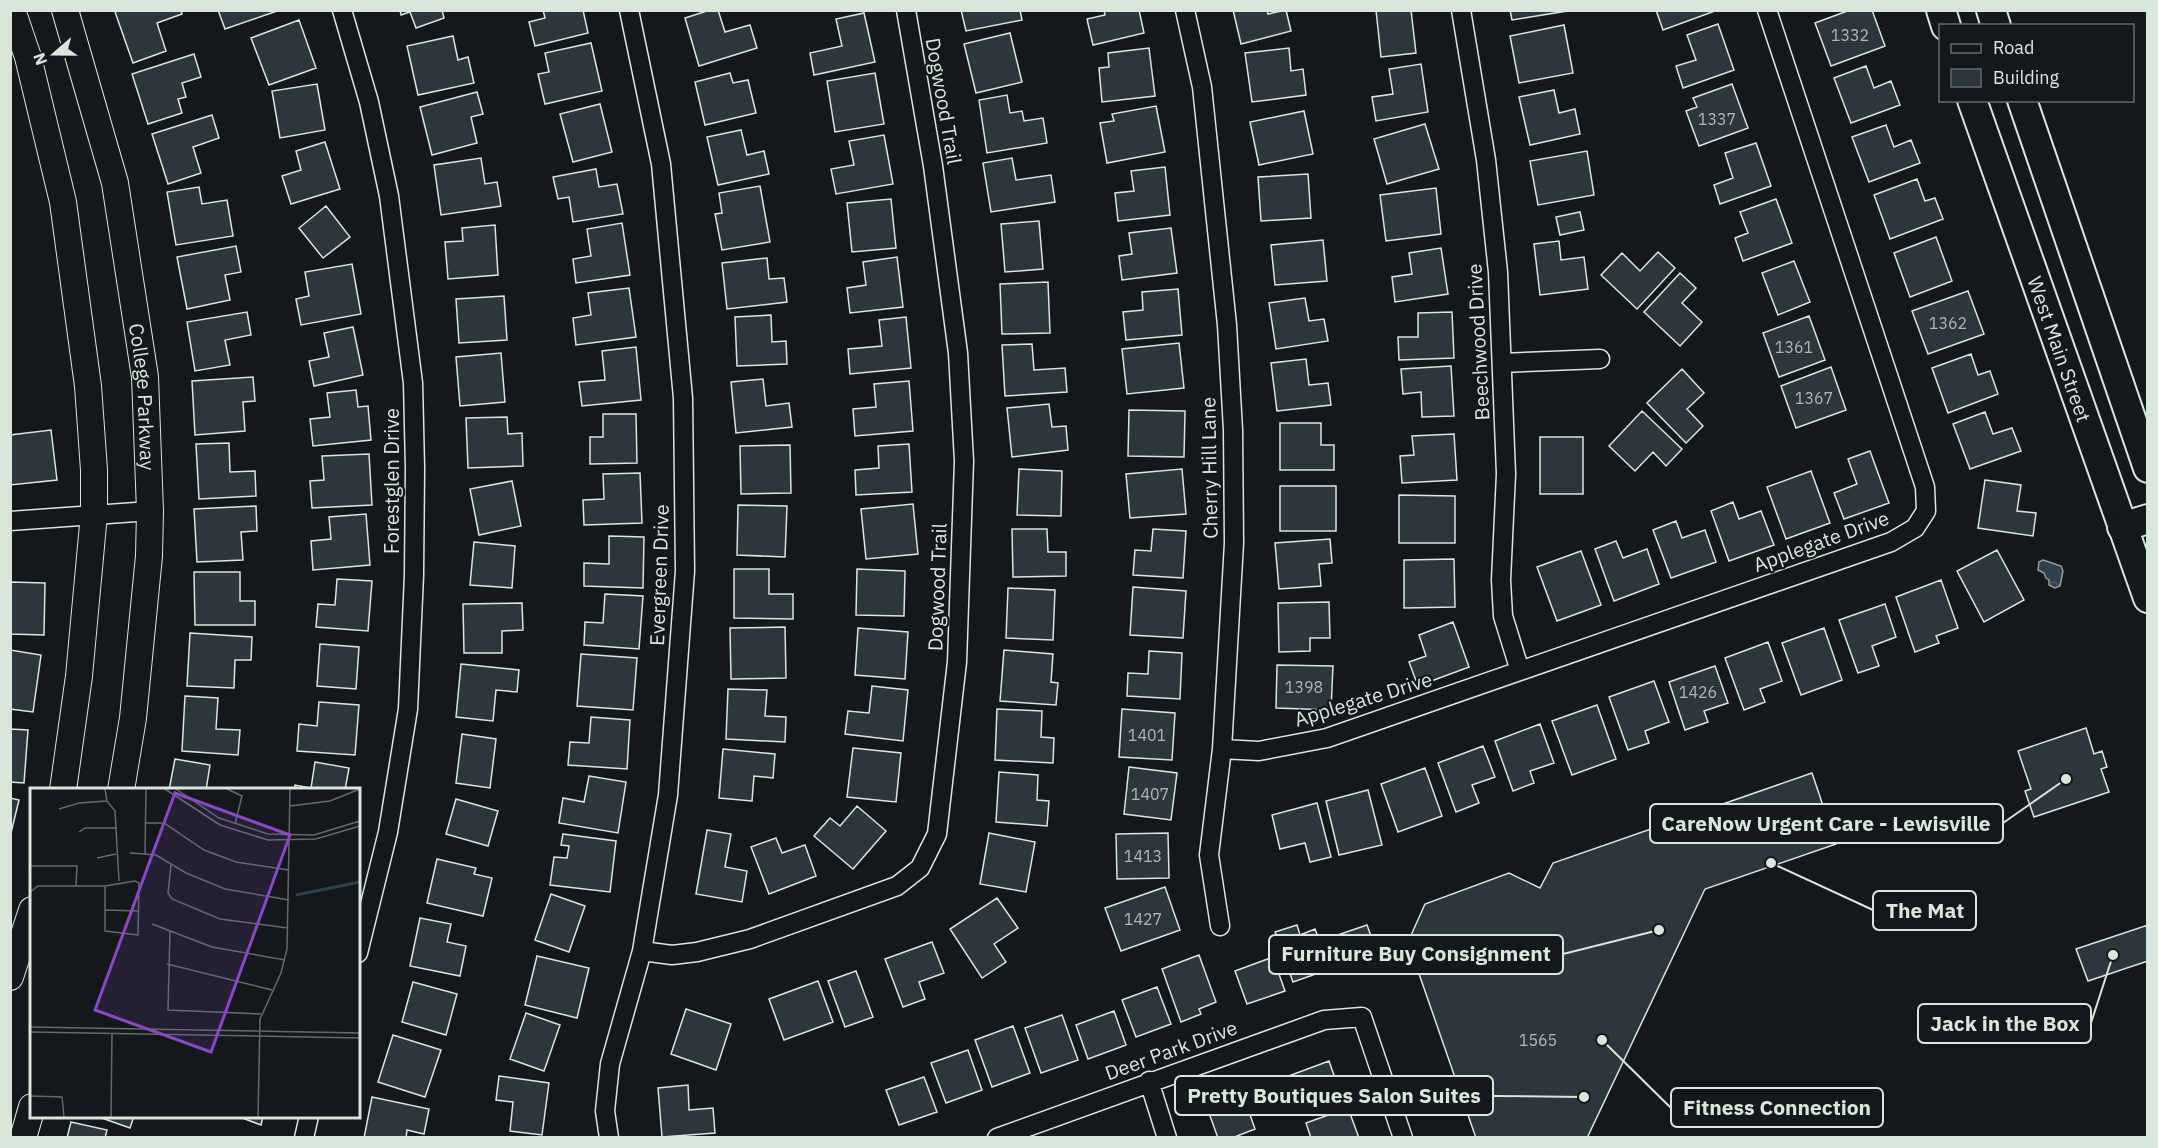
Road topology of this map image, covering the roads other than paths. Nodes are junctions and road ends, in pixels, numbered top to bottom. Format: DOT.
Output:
graph roads {
  1 [pos="12,10"];
  2 [pos="65,10"];
  3 [pos="342,10"];
  4 [pos="629,10"];
  5 [pos="906,10"];
  6 [pos="1185,10"];
  7 [pos="1461,10"];
  8 [pos="1767,10"];
  9 [pos="1973,102"];
  10 [pos="2023,102"];
  11 [pos="2047,175"];
  12 [pos="2004,190"];
  13 [pos="1600,360"];
  14 [pos="1502,363"];
  15 [pos="2148,468"];
  16 [pos="150,511"];
  17 [pos="94,514"];
  18 [pos="10,521"];
  19 [pos="2135,523"];
  20 [pos="2148,598"];
  21 [pos="1520,671"];
  22 [pos="1222,749"];
  23 [pos="63,788"];
  24 [pos="121,788"];
  25 [pos="30,916"];
  26 [pos="1220,926"];
  27 [pos="360,945"];
  28 [pos="642,951"];
  29 [pos="10,977"];
  30 [pos="1149,1082"];
  31 [pos="30,1114"];
  32 [pos="309,1118"];
  33 [pos="23,1137"];
  34 [pos="304,1137"];
  35 [pos="609,1137"];
  36 [pos="997,1137"];
  37 [pos="1167,1137"];
  38 [pos="1403,1137"];
  1 -- 17 [label="main road"];
  2 -- 16 [label="main road, College Parkway"];
  3 -- 27 [label="street, Forestglen Drive"];
  4 -- 28 [label="street, Evergreen Drive"];
  5 -- 28 [label="street, Dogwood Trail"];
  6 -- 22 [label="street, Cherry Hill Lane"];
  7 -- 14 [label="street, Beechwood Drive"];
  8 -- 21 [label="street, Applegate Drive"];
  9 -- 12 [label="main road, West Main Street"];
  10 -- 11 [label="main road"];
  11 -- 12 [label="main road"];
  11 -- 15 [label="main road"];
  12 -- 19 [label="main road, West Main Street"];
  13 -- 14 [label="street"];
  14 -- 21 [label="street, Beechwood Drive"];
  16 -- 17 [label="street"];
  16 -- 24 [label="main road, College Parkway"];
  17 -- 18 [label="street"];
  17 -- 23 [label="main road"];
  19 -- 20 [label="main road, West Main Street"];
  21 -- 22 [label="street, Applegate Drive"];
  22 -- 26 [label="street, Cherry Hill Lane"];
  25 -- 29 [label="main road"];
  28 -- 35 [label="street, Evergreen Drive"];
  30 -- 36 [label="street, Deer Park Drive"];
  30 -- 37 [label="street"];
  30 -- 38 [label="street, Deer Park Drive"];
  31 -- 33 [label="main road"];
  32 -- 34 [label="street"];
}
